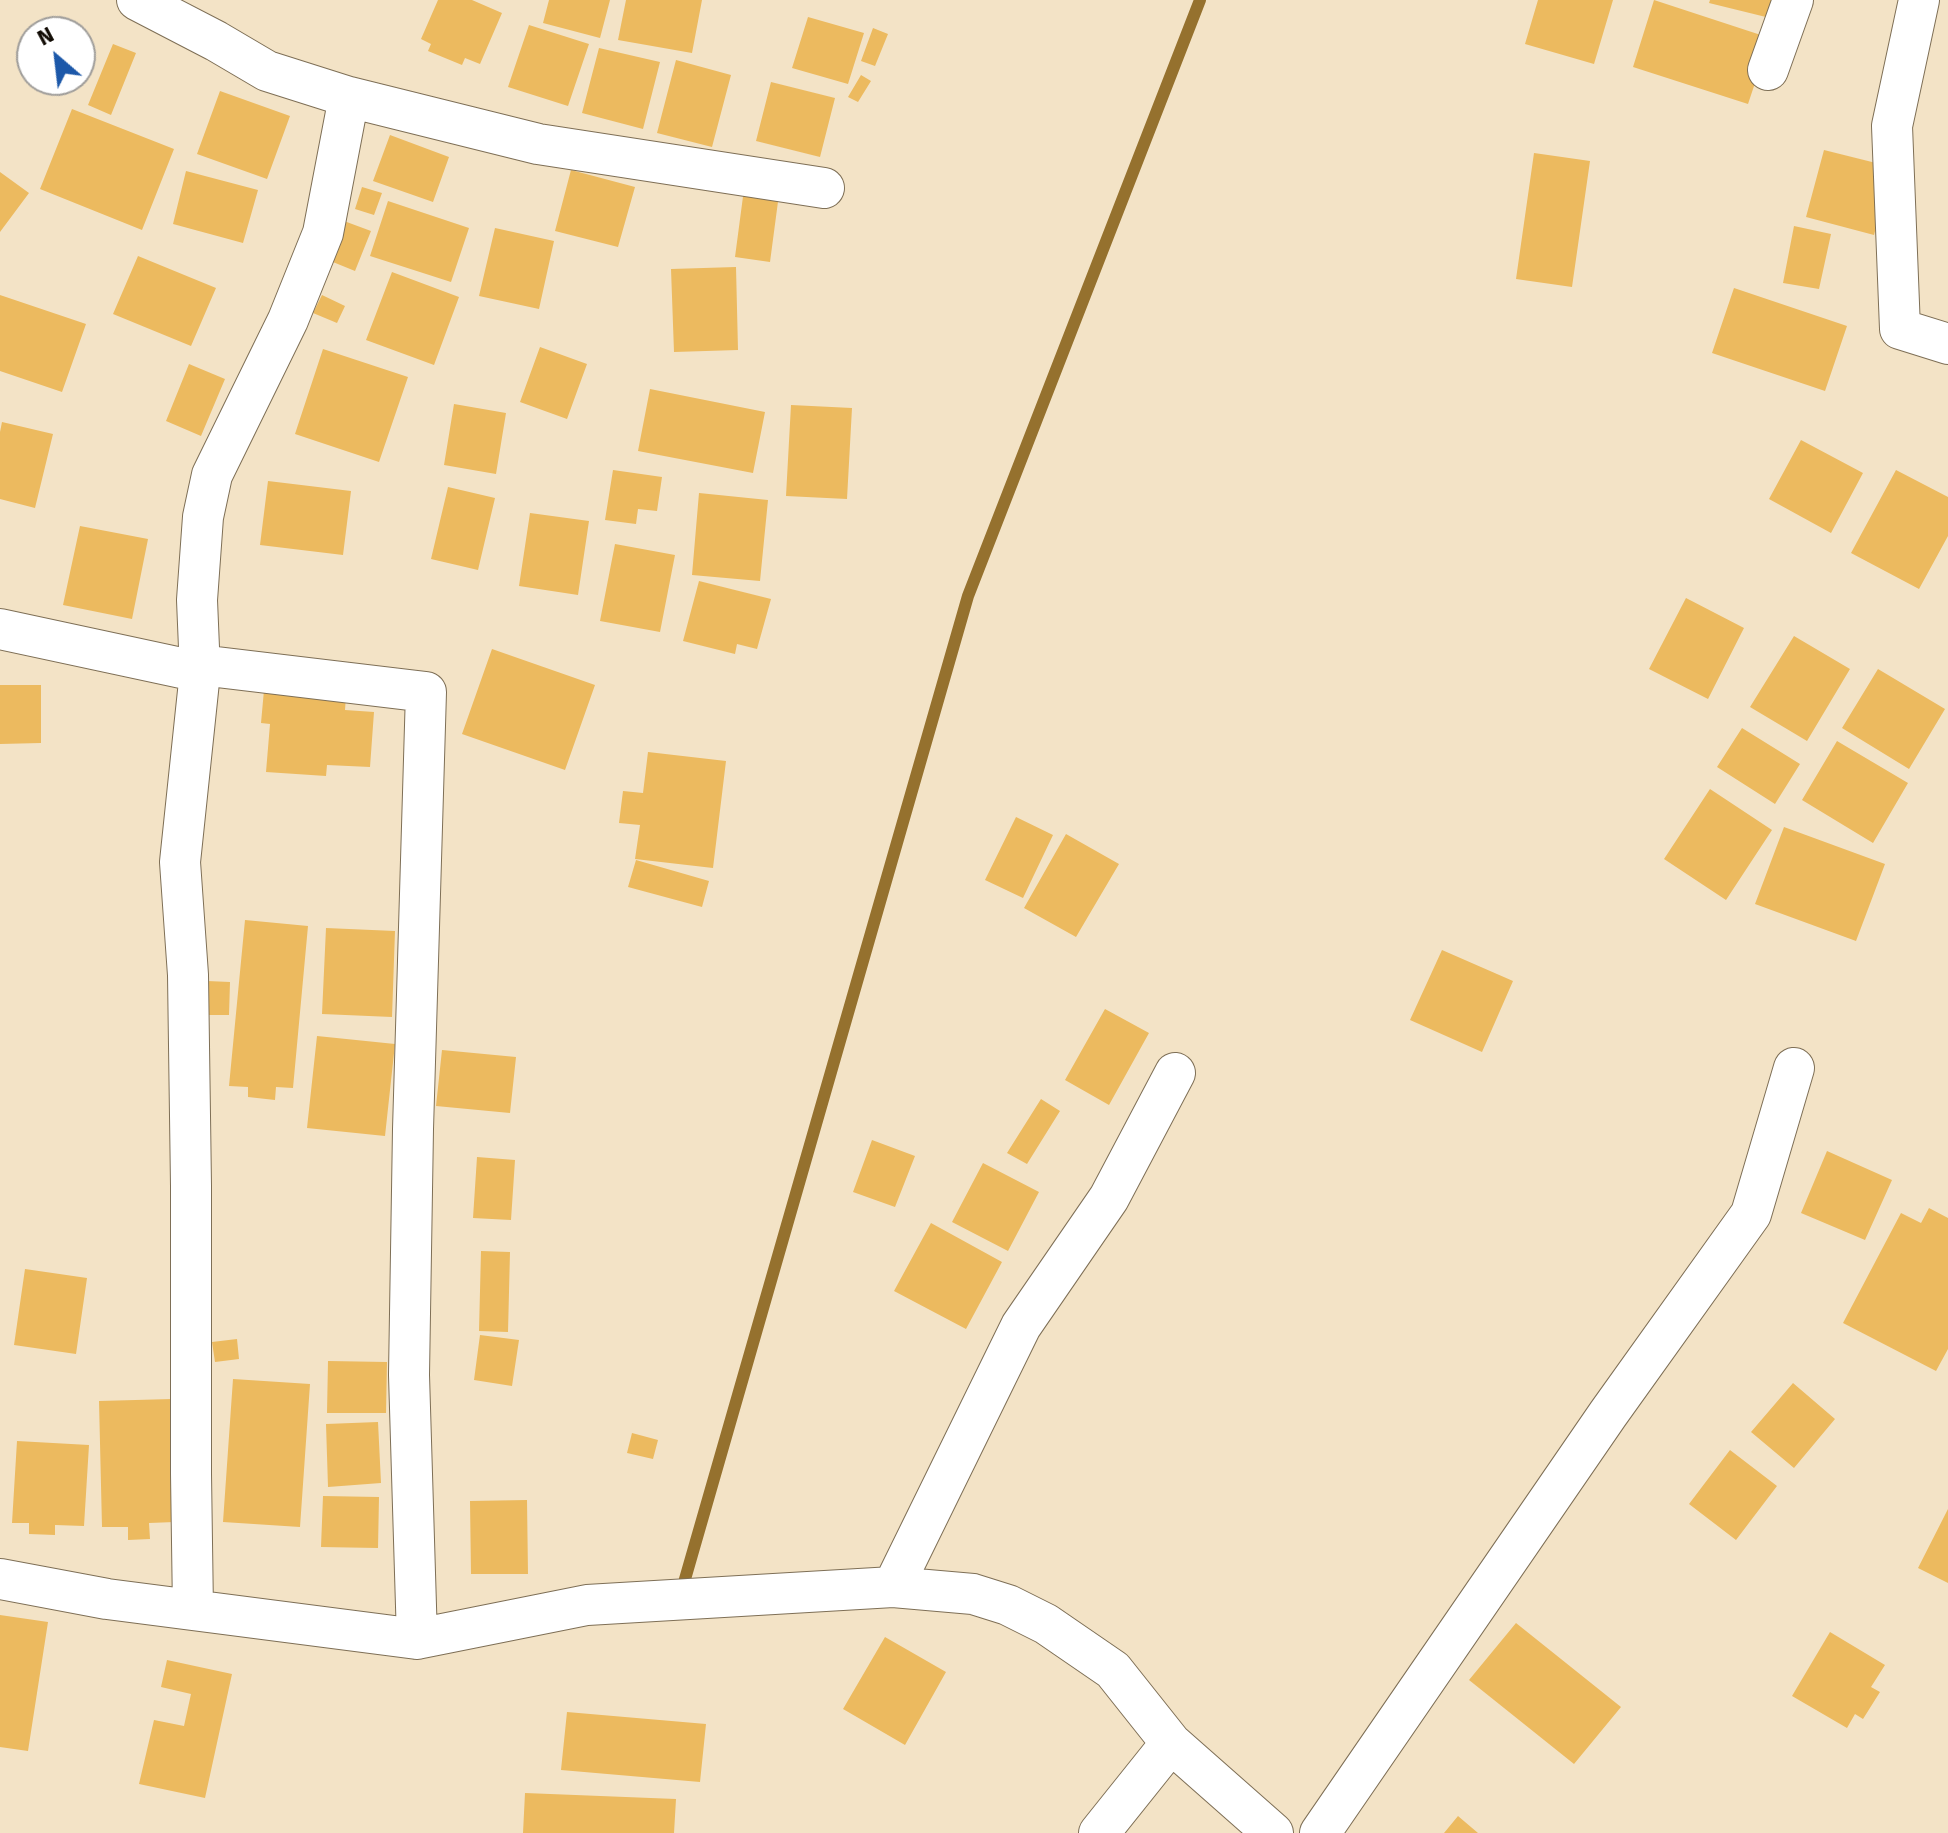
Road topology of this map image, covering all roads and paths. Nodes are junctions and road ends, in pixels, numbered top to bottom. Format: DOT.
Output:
graph roads {
  1 [pos="137,0"];
  2 [pos="1793,0"];
  3 [pos="1919,0"];
  4 [pos="1768,70"];
  5 [pos="349,97"];
  6 [pos="824,188"];
  7 [pos="1948,344"];
  8 [pos="0,629"];
  9 [pos="200,669"];
  10 [pos="1794,1068"];
  11 [pos="1175,1073"];
  12 [pos="0,1579"];
  13 [pos="893,1587"];
  14 [pos="193,1610"];
  15 [pos="417,1639"];
  16 [pos="1171,1743"];
  17 [pos="1099,1833"];
  18 [pos="1273,1833"];
  19 [pos="1320,1833"];
  1 -- 5 [label="street"];
  2 -- 4 [label="street"];
  3 -- 7 [label="street"];
  5 -- 6 [label="street"];
  5 -- 9 [label="street"];
  8 -- 9 [label="street"];
  9 -- 14 [label="street"];
  9 -- 15 [label="street"];
  10 -- 19 [label="street"];
  11 -- 13 [label="street"];
  12 -- 14 [label="street"];
  13 -- 15 [label="street"];
  13 -- 16 [label="street"];
  14 -- 15 [label="street"];
  16 -- 17 [label="street"];
  16 -- 18 [label="street"];
}
